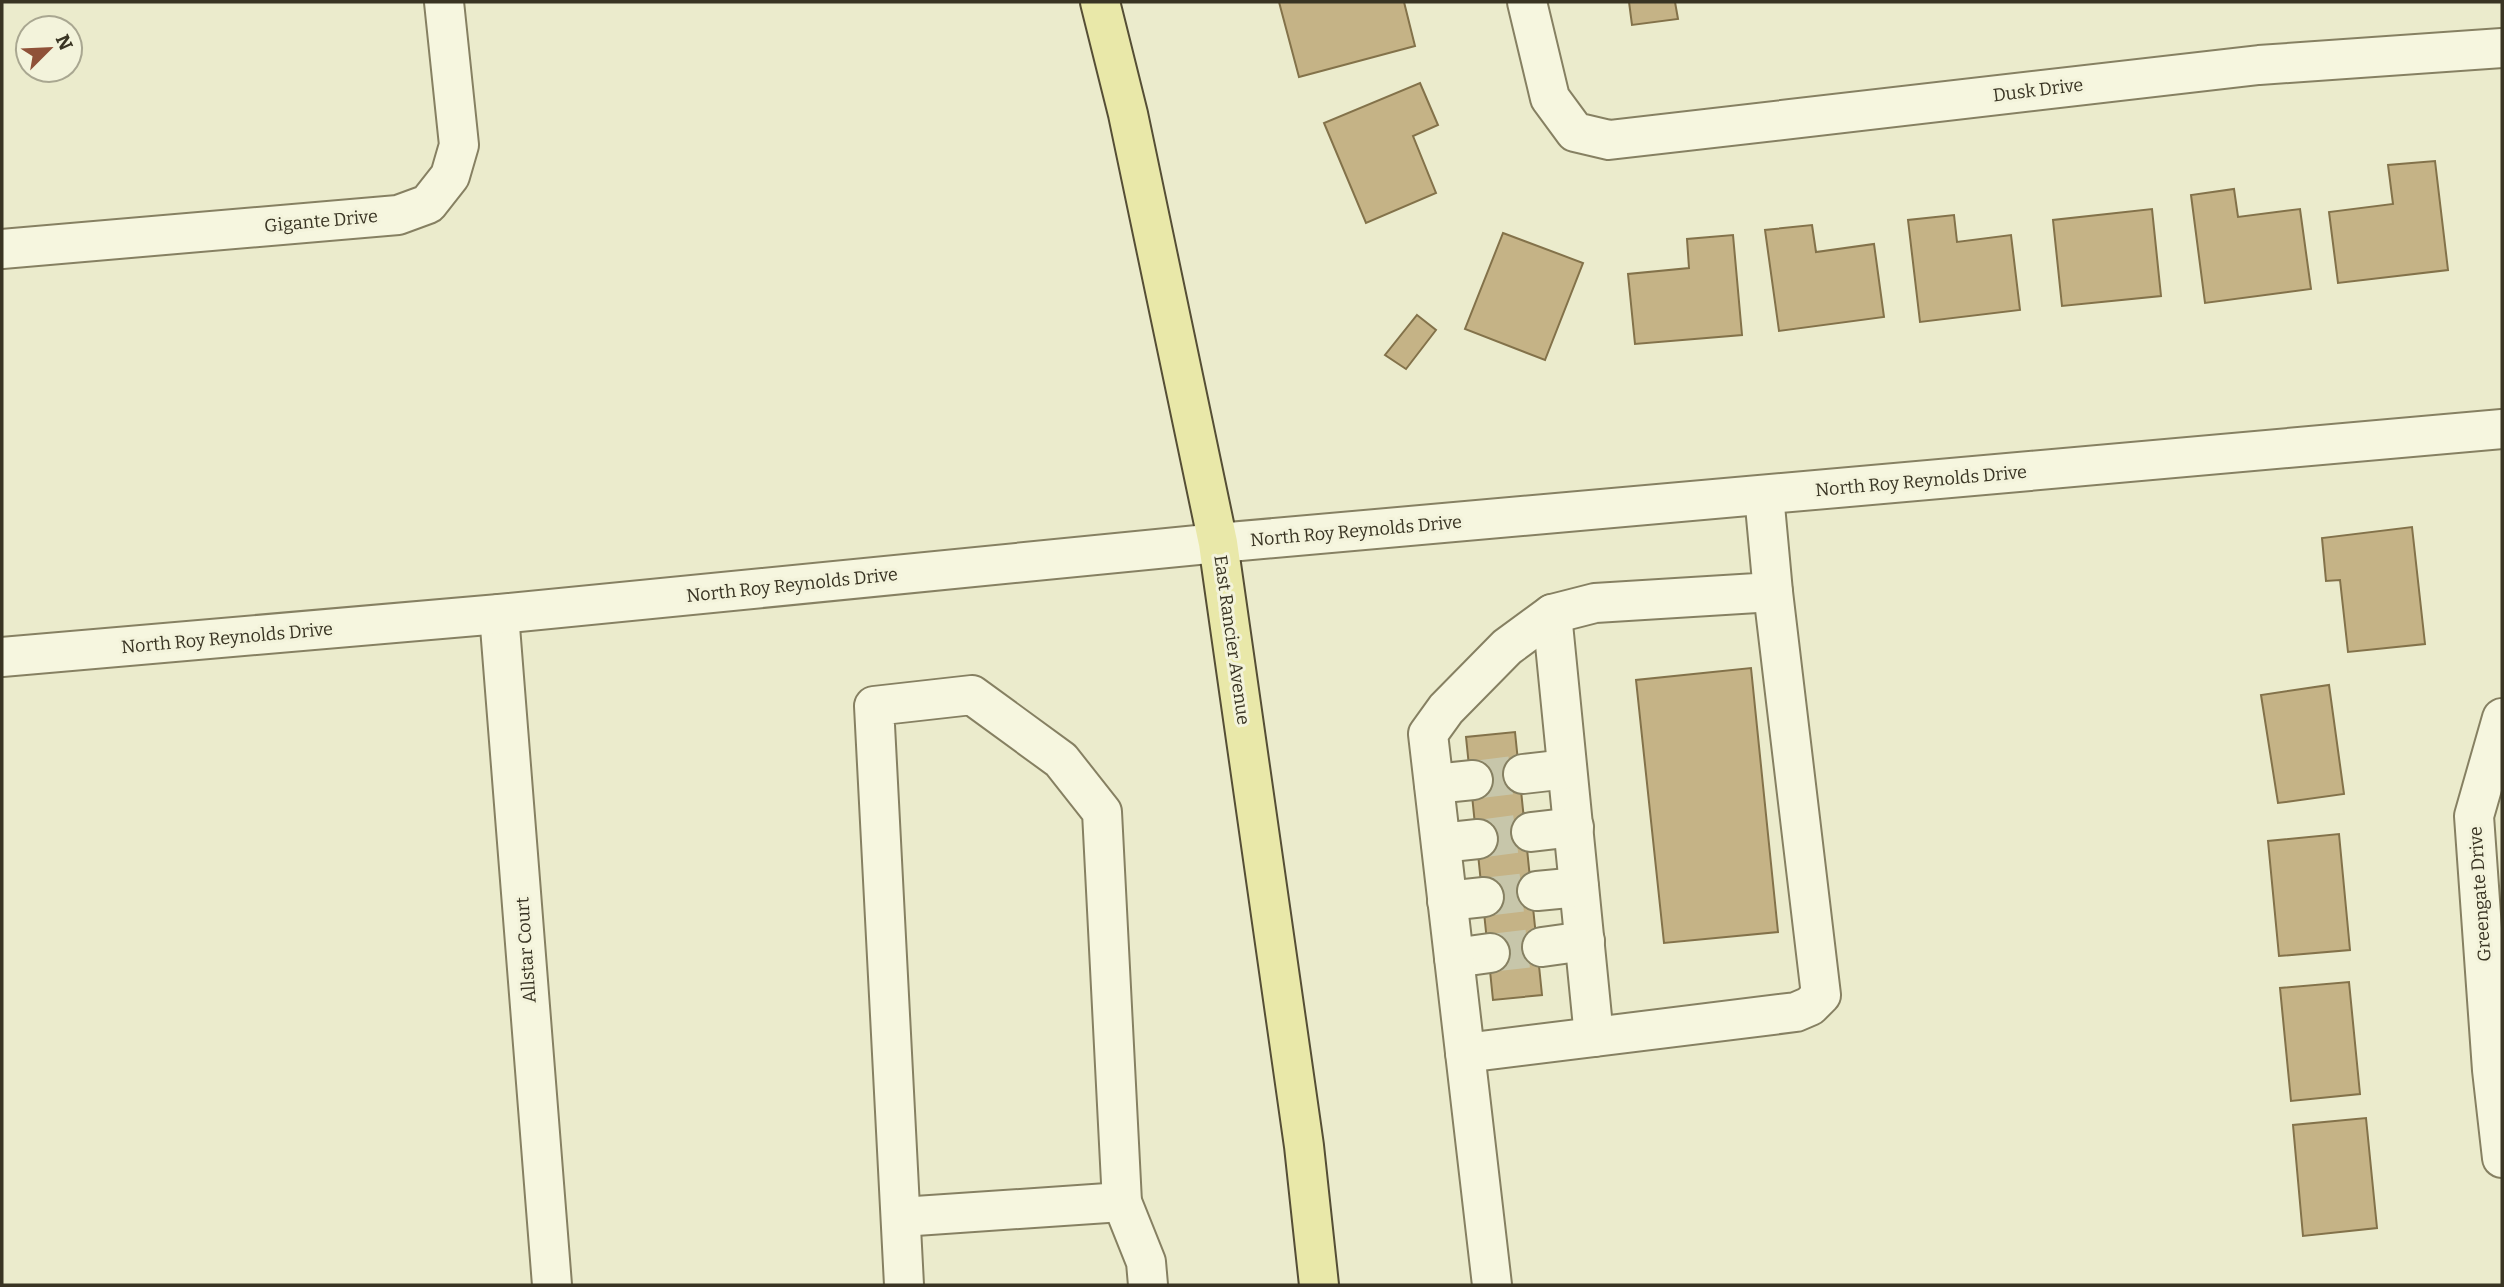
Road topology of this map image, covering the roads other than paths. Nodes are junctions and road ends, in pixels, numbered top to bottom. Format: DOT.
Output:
graph roads {
  1 [pos="444,2"];
  2 [pos="1100,2"];
  3 [pos="1527,2"];
  4 [pos="2502,48"];
  5 [pos="2,249"];
  6 [pos="2502,429"];
  7 [pos="1764,495"];
  8 [pos="1218,543"];
  9 [pos="1773,592"];
  10 [pos="499,614"];
  11 [pos="1552,614"];
  12 [pos="2,657"];
  13 [pos="2502,718"];
  14 [pos="1567,769"];
  15 [pos="1523,774"];
  16 [pos="1472,780"];
  17 [pos="1434,784"];
  18 [pos="1574,827"];
  19 [pos="1531,832"];
  20 [pos="1579,887"];
  21 [pos="1537,891"];
  22 [pos="1484,897"];
  23 [pos="1447,901"];
  24 [pos="1585,942"];
  25 [pos="1542,947"];
  26 [pos="1594,1037"];
  27 [pos="1465,1053"];
  28 [pos="2497,1070"];
  29 [pos="2502,1158"];
  30 [pos="1122,1202"];
  31 [pos="901,1217"];
  32 [pos="552,1285"];
  33 [pos="904,1285"];
  34 [pos="1148,1285"];
  35 [pos="1320,1285"];
  36 [pos="1492,1285"];
  1 -- 5 [label="street, Gigante Drive"];
  2 -- 8 [label="main road, East Rancier Avenue"];
  3 -- 4 [label="street, Dusk Drive"];
  6 -- 7 [label="street, North Roy Reynolds Drive"];
  7 -- 8 [label="street, North Roy Reynolds Drive"];
  7 -- 9 [label="street"];
  8 -- 10 [label="street, North Roy Reynolds Drive"];
  8 -- 35 [label="main road, East Rancier Avenue"];
  9 -- 11 [label="street"];
  9 -- 26 [label="street"];
  10 -- 12 [label="street, North Roy Reynolds Drive"];
  10 -- 32 [label="street, Allstar Court"];
  11 -- 14 [label="street"];
  11 -- 17 [label="street"];
  13 -- 28 [label="street, Greengate Drive"];
  14 -- 15 [label="street"];
  14 -- 18 [label="street"];
  16 -- 17 [label="street"];
  17 -- 23 [label="street"];
  18 -- 19 [label="street"];
  18 -- 20 [label="street"];
  20 -- 21 [label="street"];
  20 -- 24 [label="street"];
  22 -- 23 [label="street"];
  23 -- 27 [label="street"];
  24 -- 25 [label="street"];
  24 -- 26 [label="street"];
  26 -- 27 [label="street"];
  27 -- 36 [label="street"];
  28 -- 29 [label="street, Greengate Drive"];
  30 -- 31 [label="street"];
  30 -- 31 [label="street"];
  30 -- 34 [label="street"];
  31 -- 33 [label="street"];
}
